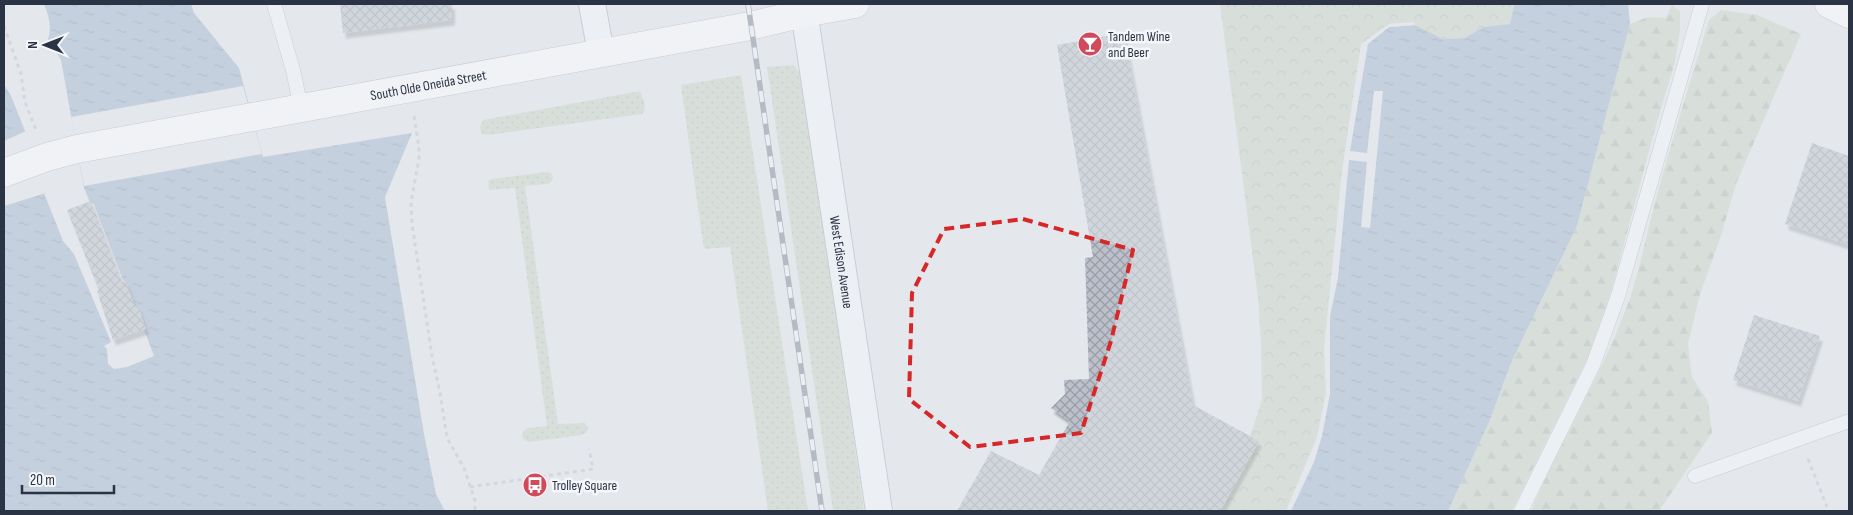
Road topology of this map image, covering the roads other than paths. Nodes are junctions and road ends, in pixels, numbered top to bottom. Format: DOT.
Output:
graph roads {
  1 [pos="274,4"];
  2 [pos="592,4"];
  3 [pos="855,4"];
  4 [pos="1702,4"];
  5 [pos="1829,4"];
  6 [pos="804,8"];
  7 [pos="1849,14"];
  8 [pos="601,53"];
  9 [pos="301,108"];
  10 [pos="4,173"];
  11 [pos="1849,422"];
  12 [pos="1696,476"];
  13 [pos="880,511"];
  14 [pos="1521,511"];
  1 -- 9 [label="lane"];
  2 -- 8 [label="street"];
  3 -- 6 [label="street, South Olde Oneida Street"];
  4 -- 14 [label="lane"];
  5 -- 7 [label="street"];
  6 -- 8 [label="street, South Olde Oneida Street"];
  6 -- 13 [label="street, West Edison Avenue"];
  8 -- 9 [label="street, South Olde Oneida Street"];
  9 -- 10 [label="street, South Olde Oneida Street"];
  11 -- 12 [label="lane"];
}
